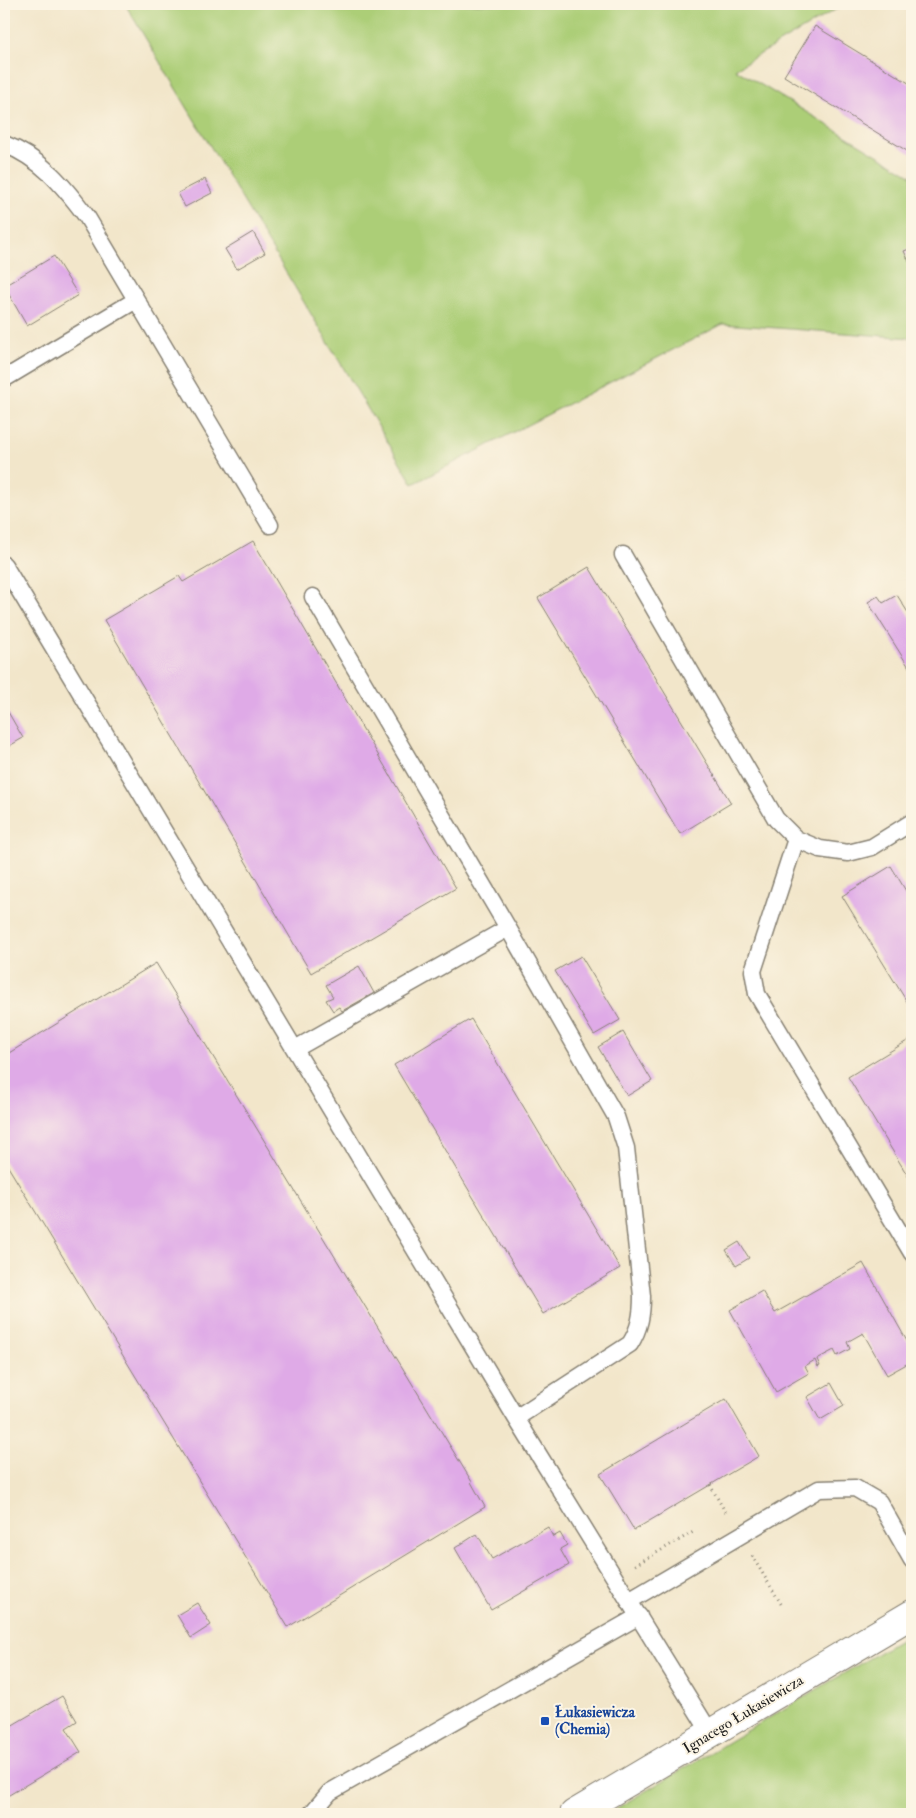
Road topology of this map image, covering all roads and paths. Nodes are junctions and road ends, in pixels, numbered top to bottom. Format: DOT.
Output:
graph roads {
  1 [pos="4,144"];
  2 [pos="136,300"];
  3 [pos="4,379"];
  4 [pos="270,525"];
  5 [pos="623,554"];
  6 [pos="4,565"];
  7 [pos="313,596"];
  8 [pos="912,822"];
  9 [pos="796,839"];
  10 [pos="508,928"];
  11 [pos="295,1049"];
  12 [pos="912,1253"];
  13 [pos="516,1418"];
  14 [pos="726,1513"];
  15 [pos="718,1517"];
  16 [pos="701,1527"];
  17 [pos="912,1560"];
  18 [pos="634,1565"];
  19 [pos="629,1601"];
  20 [pos="912,1614"];
  21 [pos="638,1616"];
  22 [pos="710,1734"];
  23 [pos="311,1814"];
  24 [pos="574,1814"];
  1 -- 2 [label="lane"];
  2 -- 3 [label="lane"];
  2 -- 4 [label="lane"];
  5 -- 9 [label="lane"];
  6 -- 11 [label="lane"];
  7 -- 10 [label="lane"];
  8 -- 9 [label="lane"];
  9 -- 12 [label="lane"];
  10 -- 11 [label="lane"];
  10 -- 13 [label="lane"];
  11 -- 13 [label="lane"];
  13 -- 19 [label="lane"];
  14 -- 15 [label="path"];
  16 -- 18 [label="path"];
  17 -- 19 [label="lane"];
  19 -- 21 [label="lane"];
  20 -- 22 [label="street, Ignacego Łukasiewicza"];
  21 -- 22 [label="lane"];
  21 -- 23 [label="lane"];
  22 -- 24 [label="street, Ignacego Łukasiewicza"];
}
